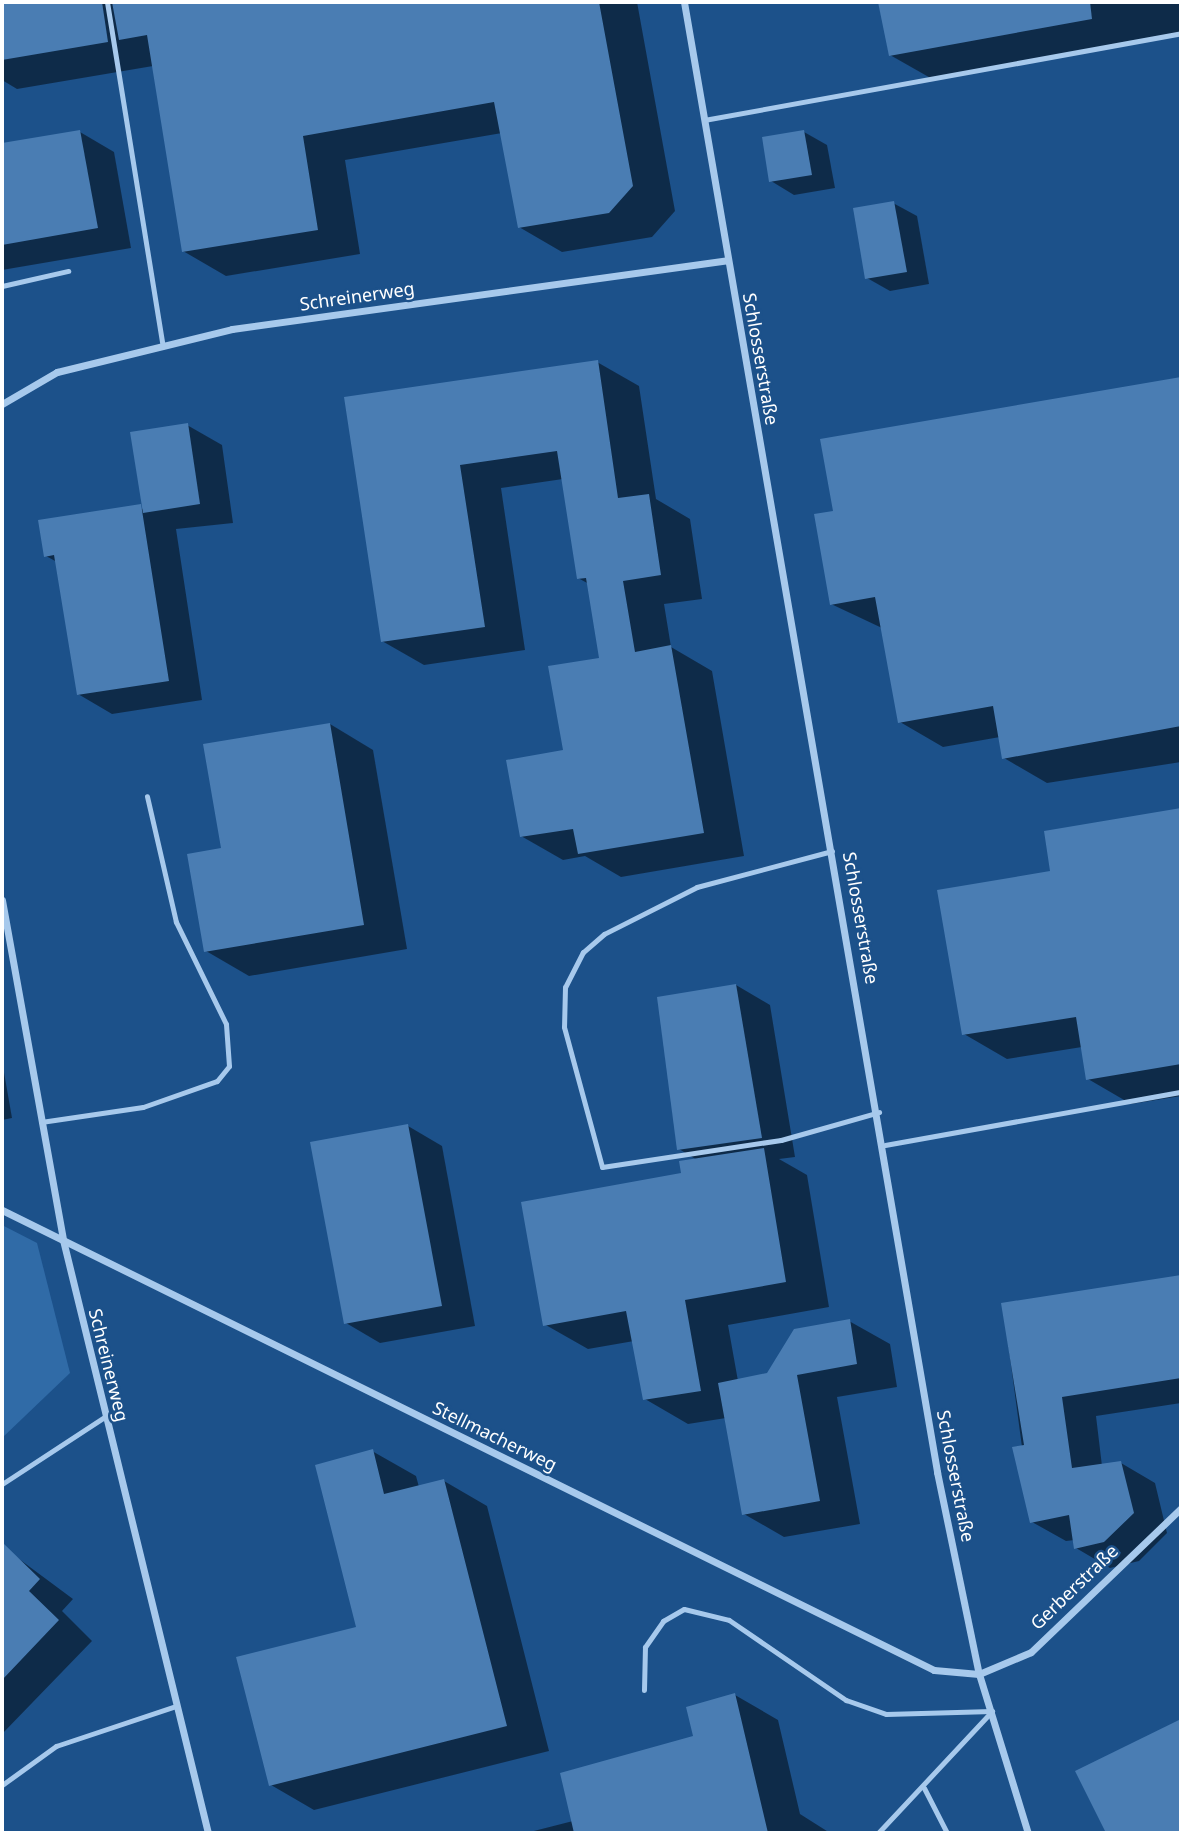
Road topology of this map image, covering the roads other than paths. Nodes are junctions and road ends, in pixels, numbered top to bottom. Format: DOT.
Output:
graph roads {
  1 [pos="107,2"];
  2 [pos="684,2"];
  3 [pos="1181,33"];
  4 [pos="704,120"];
  5 [pos="727,260"];
  6 [pos="68,271"];
  7 [pos="2,286"];
  8 [pos="163,346"];
  9 [pos="2,402"];
  10 [pos="147,796"];
  11 [pos="833,851"];
  12 [pos="2,900"];
  13 [pos="1181,1092"];
  14 [pos="879,1112"];
  15 [pos="41,1122"];
  16 [pos="885,1145"];
  17 [pos="2,1210"];
  18 [pos="63,1240"];
  19 [pos="106,1416"];
  20 [pos="2,1484"];
  21 [pos="1181,1508"];
  22 [pos="979,1674"];
  23 [pos="644,1690"];
  24 [pos="176,1706"];
  25 [pos="992,1711"];
  26 [pos="2,1785"];
  27 [pos="924,1788"];
  28 [pos="208,1833"];
  29 [pos="878,1833"];
  30 [pos="947,1833"];
  31 [pos="1028,1833"];
  1 -- 8 [label="lane"];
  2 -- 4 [label="street, Schlosserstraße"];
  3 -- 4 [label="lane"];
  4 -- 5 [label="street, Schlosserstraße"];
  5 -- 8 [label="street, Schreinerweg"];
  5 -- 11 [label="street, Schlosserstraße"];
  6 -- 7 [label="lane"];
  8 -- 9 [label="street, Schreinerweg"];
  10 -- 15 [label="lane"];
  11 -- 14 [label="street, Schlosserstraße"];
  11 -- 14 [label="lane"];
  12 -- 15 [label="street, Schreinerweg"];
  13 -- 16 [label="lane"];
  14 -- 16 [label="street, Schlosserstraße"];
  15 -- 18 [label="street, Schreinerweg"];
  16 -- 22 [label="street, Schlosserstraße"];
  17 -- 18 [label="street, Stellmacherweg"];
  18 -- 19 [label="street, Schreinerweg"];
  18 -- 22 [label="street, Stellmacherweg"];
  19 -- 20 [label="lane"];
  19 -- 24 [label="street, Schreinerweg"];
  21 -- 22 [label="street, Gerberstraße"];
  22 -- 25 [label="street, Schlosserstraße"];
  23 -- 25 [label="lane"];
  24 -- 26 [label="lane"];
  24 -- 28 [label="street, Schreinerweg"];
  25 -- 27 [label="lane"];
  25 -- 31 [label="street, Schlosserstraße"];
  27 -- 29 [label="lane"];
  27 -- 30 [label="lane"];
}
